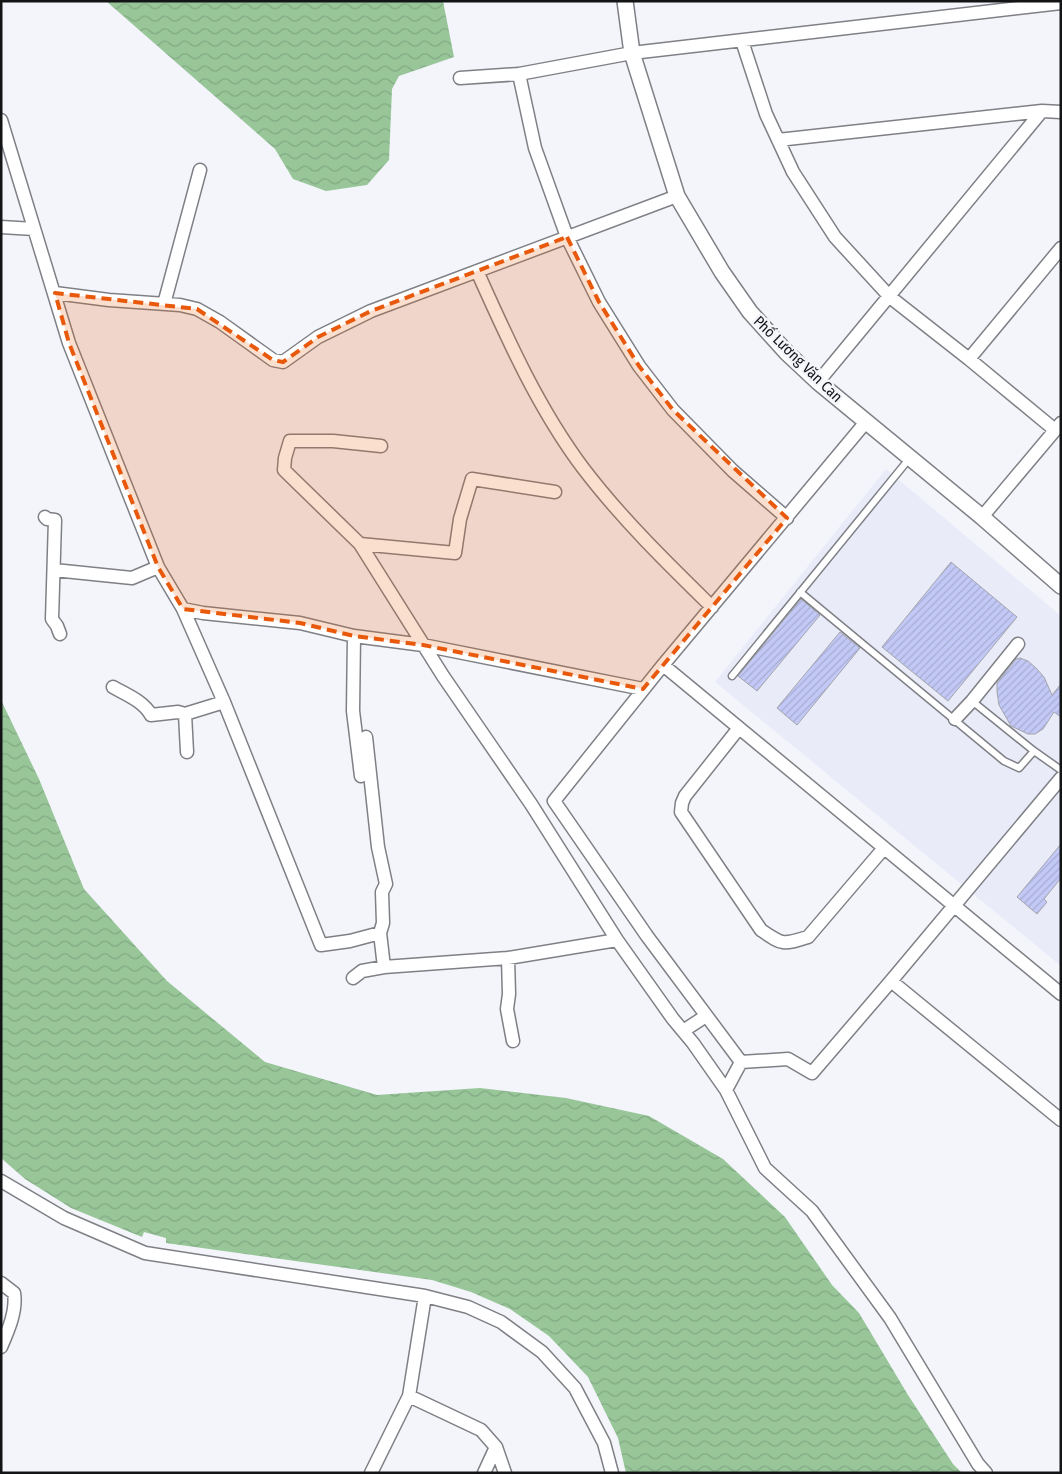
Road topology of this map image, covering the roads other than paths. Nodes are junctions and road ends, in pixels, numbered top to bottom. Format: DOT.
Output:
graph roads {
  1 [pos="625,1"];
  2 [pos="1061,3"];
  3 [pos="1009,5"];
  4 [pos="742,41"];
  5 [pos="632,53"];
  6 [pos="519,74"];
  7 [pos="460,78"];
  8 [pos="1042,111"];
  9 [pos="1061,112"];
  10 [pos="1,120"];
  11 [pos="778,140"];
  12 [pos="200,170"];
  13 [pos="677,196"];
  14 [pos="1,227"];
  15 [pos="34,229"];
  16 [pos="567,237"];
  17 [pos="1061,248"];
  18 [pos="477,271"];
  19 [pos="55,293"];
  20 [pos="890,297"];
  21 [pos="164,304"];
  22 [pos="968,359"];
  23 [pos="818,382"];
  24 [pos="866,423"];
  25 [pos="1058,427"];
  26 [pos="381,446"];
  27 [pos="909,458"];
  28 [pos="555,492"];
  29 [pos="45,517"];
  30 [pos="982,517"];
  31 [pos="786,518"];
  32 [pos="360,544"];
  33 [pos="158,567"];
  34 [pos="54,570"];
  35 [pos="1061,586"];
  36 [pos="800,592"];
  37 [pos="712,607"];
  38 [pos="183,609"];
  39 [pos="60,634"];
  40 [pos="354,636"];
  41 [pos="1018,644"];
  42 [pos="423,645"];
  43 [pos="663,665"];
  44 [pos="732,676"];
  45 [pos="113,687"];
  46 [pos="643,689"];
  47 [pos="972,701"];
  48 [pos="224,702"];
  49 [pos="185,714"];
  50 [pos="955,719"];
  51 [pos="739,728"];
  52 [pos="366,737"];
  53 [pos="1034,751"];
  54 [pos="187,752"];
  55 [pos="1061,770"];
  56 [pos="1061,778"];
  57 [pos="363,787"];
  58 [pos="554,801"];
  59 [pos="531,804"];
  60 [pos="884,848"];
  61 [pos="954,906"];
  62 [pos="380,933"];
  63 [pos="617,940"];
  64 [pos="508,958"];
  65 [pos="384,967"];
  66 [pos="353,978"];
  67 [pos="891,981"];
  68 [pos="1061,994"];
  69 [pos="706,1016"];
  70 [pos="683,1031"];
  71 [pos="513,1040"];
  72 [pos="741,1062"];
  73 [pos="726,1090"];
  74 [pos="1061,1120"];
  75 [pos="2,1186"];
  76 [pos="1,1283"];
  77 [pos="425,1296"];
  78 [pos="1,1347"];
  79 [pos="409,1396"];
  80 [pos="496,1447"];
  81 [pos="371,1473"];
  82 [pos="484,1473"];
  83 [pos="505,1473"];
  84 [pos="612,1473"];
  85 [pos="986,1473"];
  1 -- 5 [label="street, Phố Lương Văn Can"];
  2 -- 3 [label="street"];
  3 -- 4 [label="street"];
  4 -- 5 [label="street"];
  4 -- 11 [label="street"];
  5 -- 6 [label="street"];
  5 -- 13 [label="street, Phố Lương Văn Can"];
  6 -- 7 [label="street"];
  6 -- 16 [label="street"];
  8 -- 9 [label="street"];
  8 -- 11 [label="street"];
  8 -- 20 [label="street"];
  10 -- 15 [label="street"];
  11 -- 20 [label="street"];
  12 -- 21 [label="street"];
  13 -- 16 [label="street"];
  13 -- 23 [label="street, Phố Lương Văn Can"];
  14 -- 15 [label="street"];
  15 -- 19 [label="street"];
  16 -- 18 [label="street"];
  16 -- 31 [label="street"];
  17 -- 22 [label="street"];
  18 -- 21 [label="street"];
  18 -- 37 [label="street"];
  19 -- 21 [label="street"];
  19 -- 33 [label="street"];
  20 -- 22 [label="street"];
  20 -- 23 [label="street"];
  22 -- 25 [label="street"];
  23 -- 24 [label="street, Phố Lương Văn Can"];
  24 -- 27 [label="street, Phố Lương Văn Can"];
  24 -- 31 [label="street"];
  25 -- 30 [label="street"];
  26 -- 32 [label="street"];
  27 -- 30 [label="street, Phố Lương Văn Can"];
  27 -- 36 [label="lane"];
  28 -- 32 [label="street"];
  29 -- 34 [label="street"];
  30 -- 35 [label="street, Phố Lương Văn Can"];
  31 -- 37 [label="street"];
  32 -- 42 [label="street"];
  33 -- 34 [label="street"];
  33 -- 38 [label="street"];
  34 -- 39 [label="street"];
  36 -- 44 [label="lane"];
  36 -- 50 [label="lane"];
  37 -- 43 [label="street"];
  38 -- 40 [label="street"];
  38 -- 48 [label="street"];
  40 -- 42 [label="street"];
  40 -- 57 [label="street"];
  41 -- 47 [label="street"];
  42 -- 46 [label="street"];
  42 -- 59 [label="street"];
  43 -- 46 [label="street"];
  43 -- 51 [label="street"];
  45 -- 49 [label="street"];
  46 -- 58 [label="street"];
  47 -- 50 [label="street"];
  47 -- 53 [label="lane"];
  48 -- 49 [label="street"];
  48 -- 62 [label="street"];
  49 -- 54 [label="street"];
  50 -- 53 [label="lane"];
  51 -- 60 [label="street"];
  51 -- 60 [label="street"];
  52 -- 62 [label="street"];
  53 -- 55 [label="lane"];
  56 -- 61 [label="street"];
  58 -- 59 [label="street"];
  58 -- 69 [label="street"];
  59 -- 63 [label="street"];
  60 -- 61 [label="street"];
  61 -- 67 [label="street"];
  61 -- 68 [label="street"];
  62 -- 65 [label="street"];
  63 -- 64 [label="street"];
  63 -- 70 [label="street"];
  64 -- 65 [label="street"];
  64 -- 71 [label="street"];
  65 -- 66 [label="street"];
  67 -- 72 [label="street"];
  67 -- 74 [label="street"];
  69 -- 70 [label="street"];
  69 -- 72 [label="street"];
  70 -- 73 [label="street"];
  72 -- 73 [label="street"];
  73 -- 85 [label="street"];
  75 -- 77 [label="street"];
  76 -- 78 [label="street"];
  77 -- 79 [label="street"];
  77 -- 84 [label="street"];
  79 -- 80 [label="street"];
  79 -- 81 [label="street"];
  80 -- 82 [label="street"];
  80 -- 83 [label="street"];
}
